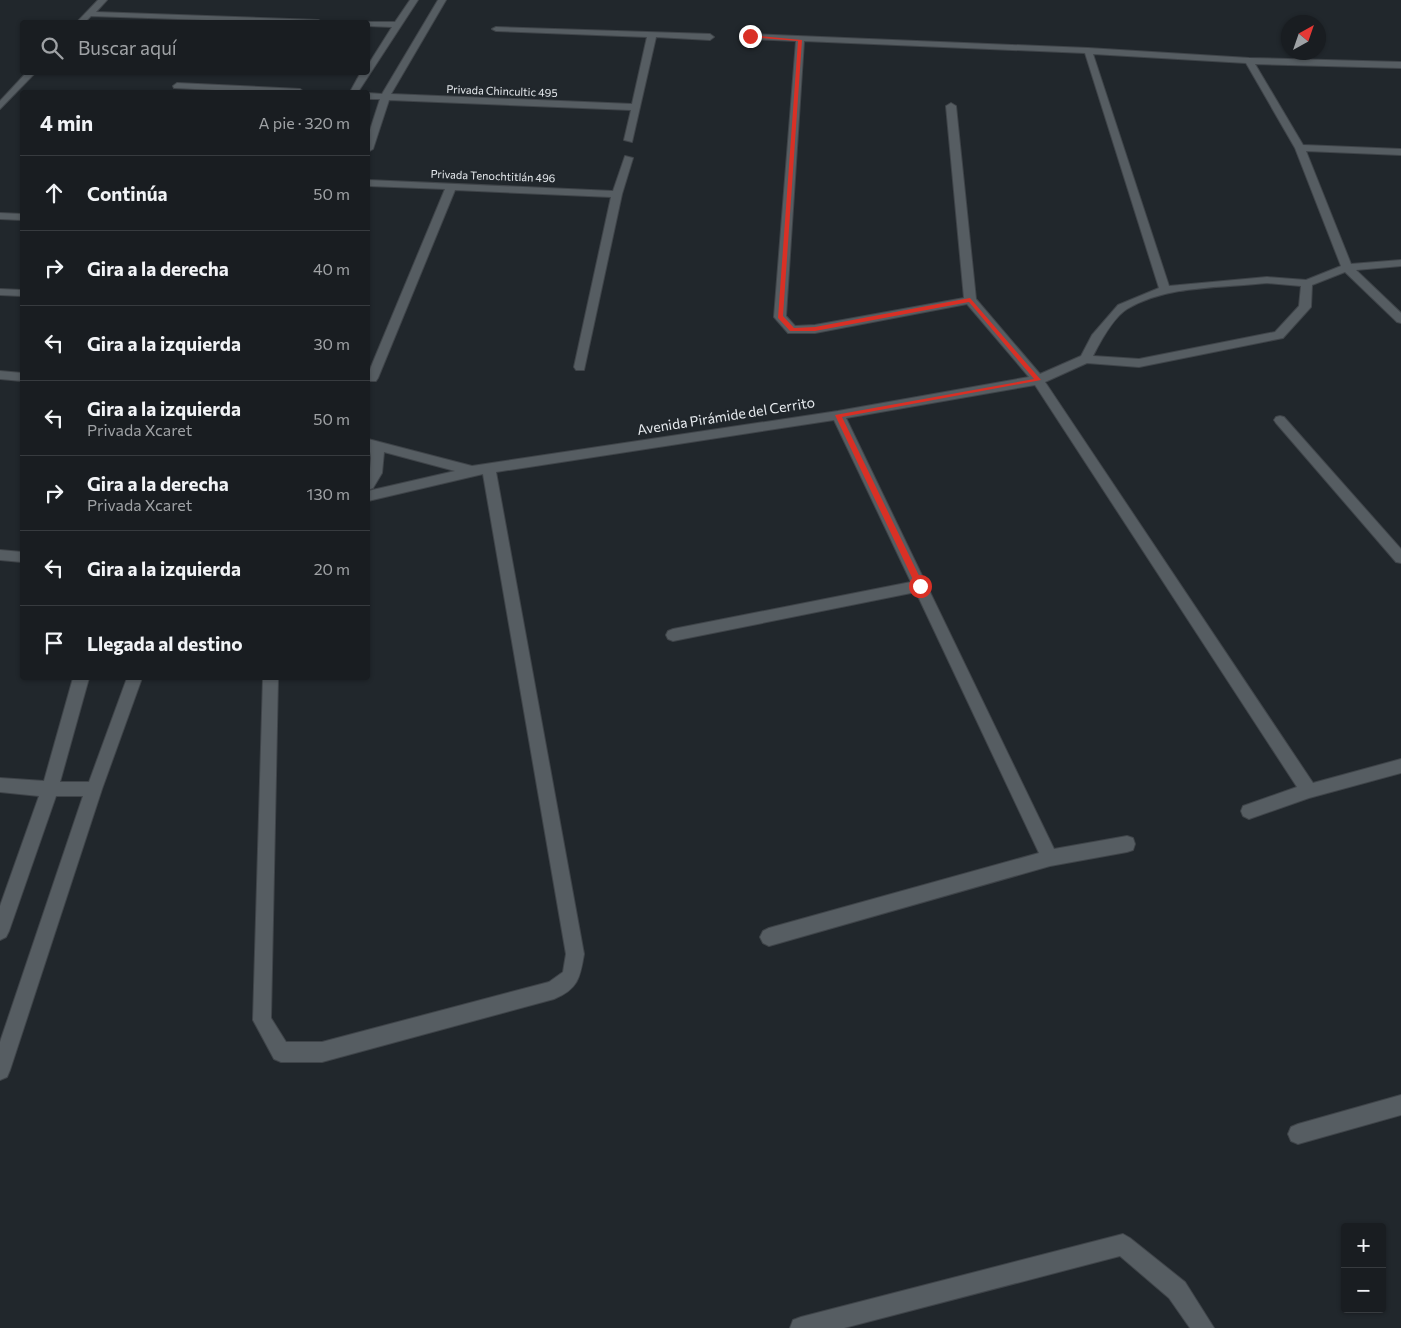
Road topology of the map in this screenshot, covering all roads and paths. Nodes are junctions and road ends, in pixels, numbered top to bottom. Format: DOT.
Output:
graph roads {
  1 [pos="103,0"];
  2 [pos="414,0"];
  3 [pos="442,0"];
  4 [pos="90,14"];
  5 [pos="83,20"];
  6 [pos="261,20"];
  7 [pos="370,24"];
  8 [pos="397,26"];
  9 [pos="496,29"];
  10 [pos="652,35"];
  11 [pos="750,36"];
  12 [pos="710,37"];
  13 [pos="800,40"];
  14 [pos="1088,51"];
  15 [pos="1249,61"];
  16 [pos="1401,65"];
  17 [pos="370,67"];
  18 [pos="29,75"];
  19 [pos="365,75"];
  20 [pos="177,86"];
  21 [pos="259,90"];
  22 [pos="355,90"];
  23 [pos="370,96"];
  24 [pos="385,97"];
  25 [pos="0,106"];
  26 [pos="951,106"];
  27 [pos="635,108"];
  28 [pos="629,140"];
  29 [pos="370,143"];
  30 [pos="1300,148"];
  31 [pos="1401,152"];
  32 [pos="628,158"];
  33 [pos="370,182"];
  34 [pos="451,187"];
  35 [pos="617,194"];
  36 [pos="0,216"];
  37 [pos="20,218"];
  38 [pos="1401,263"];
  39 [pos="1347,268"];
  40 [pos="1307,283"];
  41 [pos="1165,290"];
  42 [pos="0,292"];
  43 [pos="20,293"];
  44 [pos="970,300"];
  45 [pos="1401,319"];
  46 [pos="1086,359"];
  47 [pos="580,367"];
  48 [pos="0,375"];
  49 [pos="20,377"];
  50 [pos="372,378"];
  51 [pos="1038,380"];
  52 [pos="838,415"];
  53 [pos="1280,420"];
  54 [pos="372,445"];
  55 [pos="490,470"];
  56 [pos="473,472"];
  57 [pos="370,482"];
  58 [pos="370,496"];
  59 [pos="0,555"];
  60 [pos="20,557"];
  61 [pos="1401,558"];
  62 [pos="920,586"];
  63 [pos="673,635"];
  64 [pos="80,680"];
  65 [pos="133,680"];
  66 [pos="270,680"];
  67 [pos="1401,766"];
  68 [pos="0,785"];
  69 [pos="94,789"];
  70 [pos="50,790"];
  71 [pos="1309,791"];
  72 [pos="1249,811"];
  73 [pos="1127,844"];
  74 [pos="1050,858"];
  75 [pos="0,931"];
  76 [pos="769,937"];
  77 [pos="0,1070"];
  78 [pos="1401,1105"];
  79 [pos="1298,1134"];
  80 [pos="801,1328"];
  81 [pos="1203,1328"];
  1 -- 4 [label="street"];
  2 -- 8 [label="street"];
  3 -- 24 [label="street"];
  4 -- 5 [label="street"];
  4 -- 6 [label="street"];
  7 -- 8 [label="street"];
  8 -- 17 [label="street"];
  9 -- 10 [label="street"];
  10 -- 12 [label="street"];
  10 -- 27 [label="street"];
  11 -- 13 [label="street"];
  13 -- 14 [label="street"];
  13 -- 44 [label="street"];
  14 -- 15 [label="street"];
  14 -- 41 [label="street"];
  15 -- 16 [label="street"];
  15 -- 30 [label="street"];
  18 -- 25 [label="street"];
  19 -- 22 [label="street"];
  20 -- 21 [label="street"];
  23 -- 24 [label="street, Privada Chincultic 495"];
  24 -- 27 [label="street, Privada Chincultic 495"];
  24 -- 29 [label="street"];
  26 -- 44 [label="street"];
  27 -- 28 [label="street"];
  30 -- 31 [label="street"];
  30 -- 39 [label="street"];
  32 -- 35 [label="street"];
  33 -- 34 [label="street, Privada Tenochtitlán 496"];
  34 -- 35 [label="street, Privada Tenochtitlán 496"];
  34 -- 50 [label="street"];
  35 -- 47 [label="street"];
  36 -- 37 [label="street"];
  38 -- 39 [label="street"];
  39 -- 40 [label="street"];
  39 -- 45 [label="street"];
  40 -- 41 [label="street"];
  40 -- 46 [label="street, Avenida Pirámide del Cerrito"];
  41 -- 46 [label="street"];
  42 -- 43 [label="street"];
  44 -- 51 [label="street"];
  46 -- 51 [label="street, Avenida Pirámide del Cerrito"];
  48 -- 49 [label="street"];
  51 -- 52 [label="street, Avenida Pirámide del Cerrito"];
  51 -- 71 [label="street"];
  52 -- 55 [label="street, Avenida Pirámide del Cerrito"];
  52 -- 62 [label="street"];
  53 -- 61 [label="street"];
  54 -- 56 [label="street"];
  54 -- 57 [label="street"];
  55 -- 56 [label="street, Avenida Pirámide del Cerrito"];
  55 -- 66 [label="street"];
  56 -- 58 [label="street, Avenida Pirámide del Cerrito"];
  59 -- 60 [label="street"];
  62 -- 63 [label="street"];
  62 -- 74 [label="street"];
  64 -- 70 [label="street"];
  65 -- 69 [label="street"];
  67 -- 71 [label="street"];
  68 -- 70 [label="street"];
  69 -- 70 [label="street"];
  69 -- 77 [label="street"];
  70 -- 75 [label="street"];
  71 -- 72 [label="street"];
  73 -- 74 [label="street"];
  74 -- 76 [label="street"];
  78 -- 79 [label="street"];
  80 -- 81 [label="street"];
}
